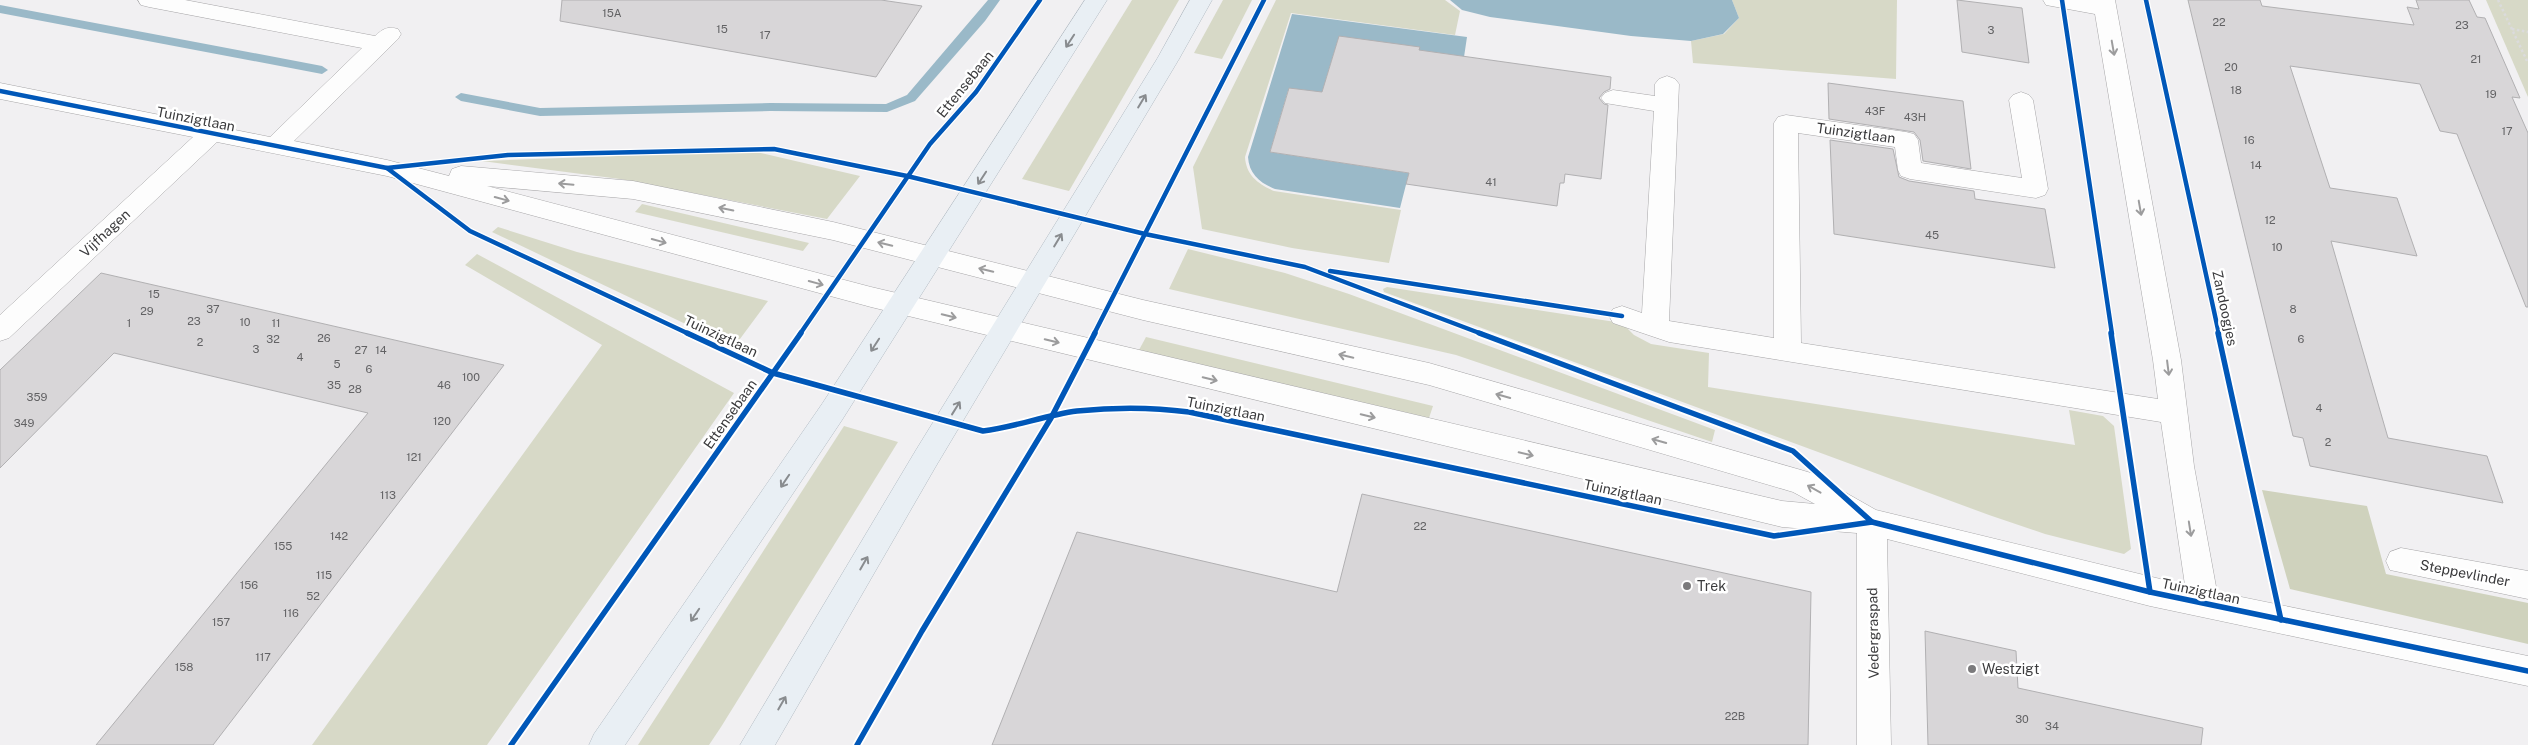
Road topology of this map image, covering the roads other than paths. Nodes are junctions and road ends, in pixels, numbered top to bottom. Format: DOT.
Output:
graph roads {
  1 [pos="149,0"];
  2 [pos="1096,0"];
  3 [pos="1201,0"];
  4 [pos="2054,0"];
  5 [pos="2105,4"];
  6 [pos="0,91"];
  7 [pos="1613,98"];
  8 [pos="2021,100"];
  9 [pos="211,134"];
  10 [pos="274,146"];
  11 [pos="387,168"];
  12 [pos="932,256"];
  13 [pos="1033,282"];
  14 [pos="901,304"];
  15 [pos="1622,316"];
  16 [pos="1654,328"];
  17 [pos="1004,329"];
  18 [pos="0,331"];
  19 [pos="1788,351"];
  20 [pos="2173,412"];
  21 [pos="1872,522"];
  22 [pos="2401,561"];
  23 [pos="2528,585"];
  24 [pos="2203,604"];
  25 [pos="2528,671"];
  26 [pos="606,745"];
  27 [pos="757,745"];
  28 [pos="1874,745"];
  1 -- 10 [label="street"];
  2 -- 12 [label="main road, one-way"];
  13 -- 3 [label="main road, one-way"];
  4 -- 5 [label="street"];
  5 -- 20 [label="street, one-way"];
  6 -- 9 [label="street, Tuinzigtlaan"];
  7 -- 16 [label="street"];
  8 -- 19 [label="street, Tuinzigtlaan"];
  9 -- 10 [label="street, Tuinzigtlaan"];
  9 -- 18 [label="street, Vijfhagen"];
  10 -- 11 [label="street, Tuinzigtlaan"];
  12 -- 11 [label="street, Tuinzigtlaan, one-way"];
  11 -- 14 [label="street, Tuinzigtlaan, one-way"];
  13 -- 12 [label="street, Tuinzigtlaan, one-way"];
  12 -- 14 [label="main road"];
  13 -- 17 [label="main road"];
  21 -- 13 [label="street, Tuinzigtlaan, one-way"];
  14 -- 17 [label="street, Tuinzigtlaan, one-way"];
  14 -- 26 [label="main road, one-way"];
  15 -- 16 [label="street"];
  16 -- 19 [label="street"];
  17 -- 21 [label="street, Tuinzigtlaan, one-way"];
  27 -- 17 [label="main road, one-way"];
  19 -- 20 [label="street"];
  20 -- 24 [label="street, one-way"];
  21 -- 24 [label="street, Tuinzigtlaan"];
  21 -- 28 [label="street, Vedergraspad"];
  22 -- 23 [label="street, Steppevlinder"];
  24 -- 25 [label="street, Tuinzigtlaan"];
}
